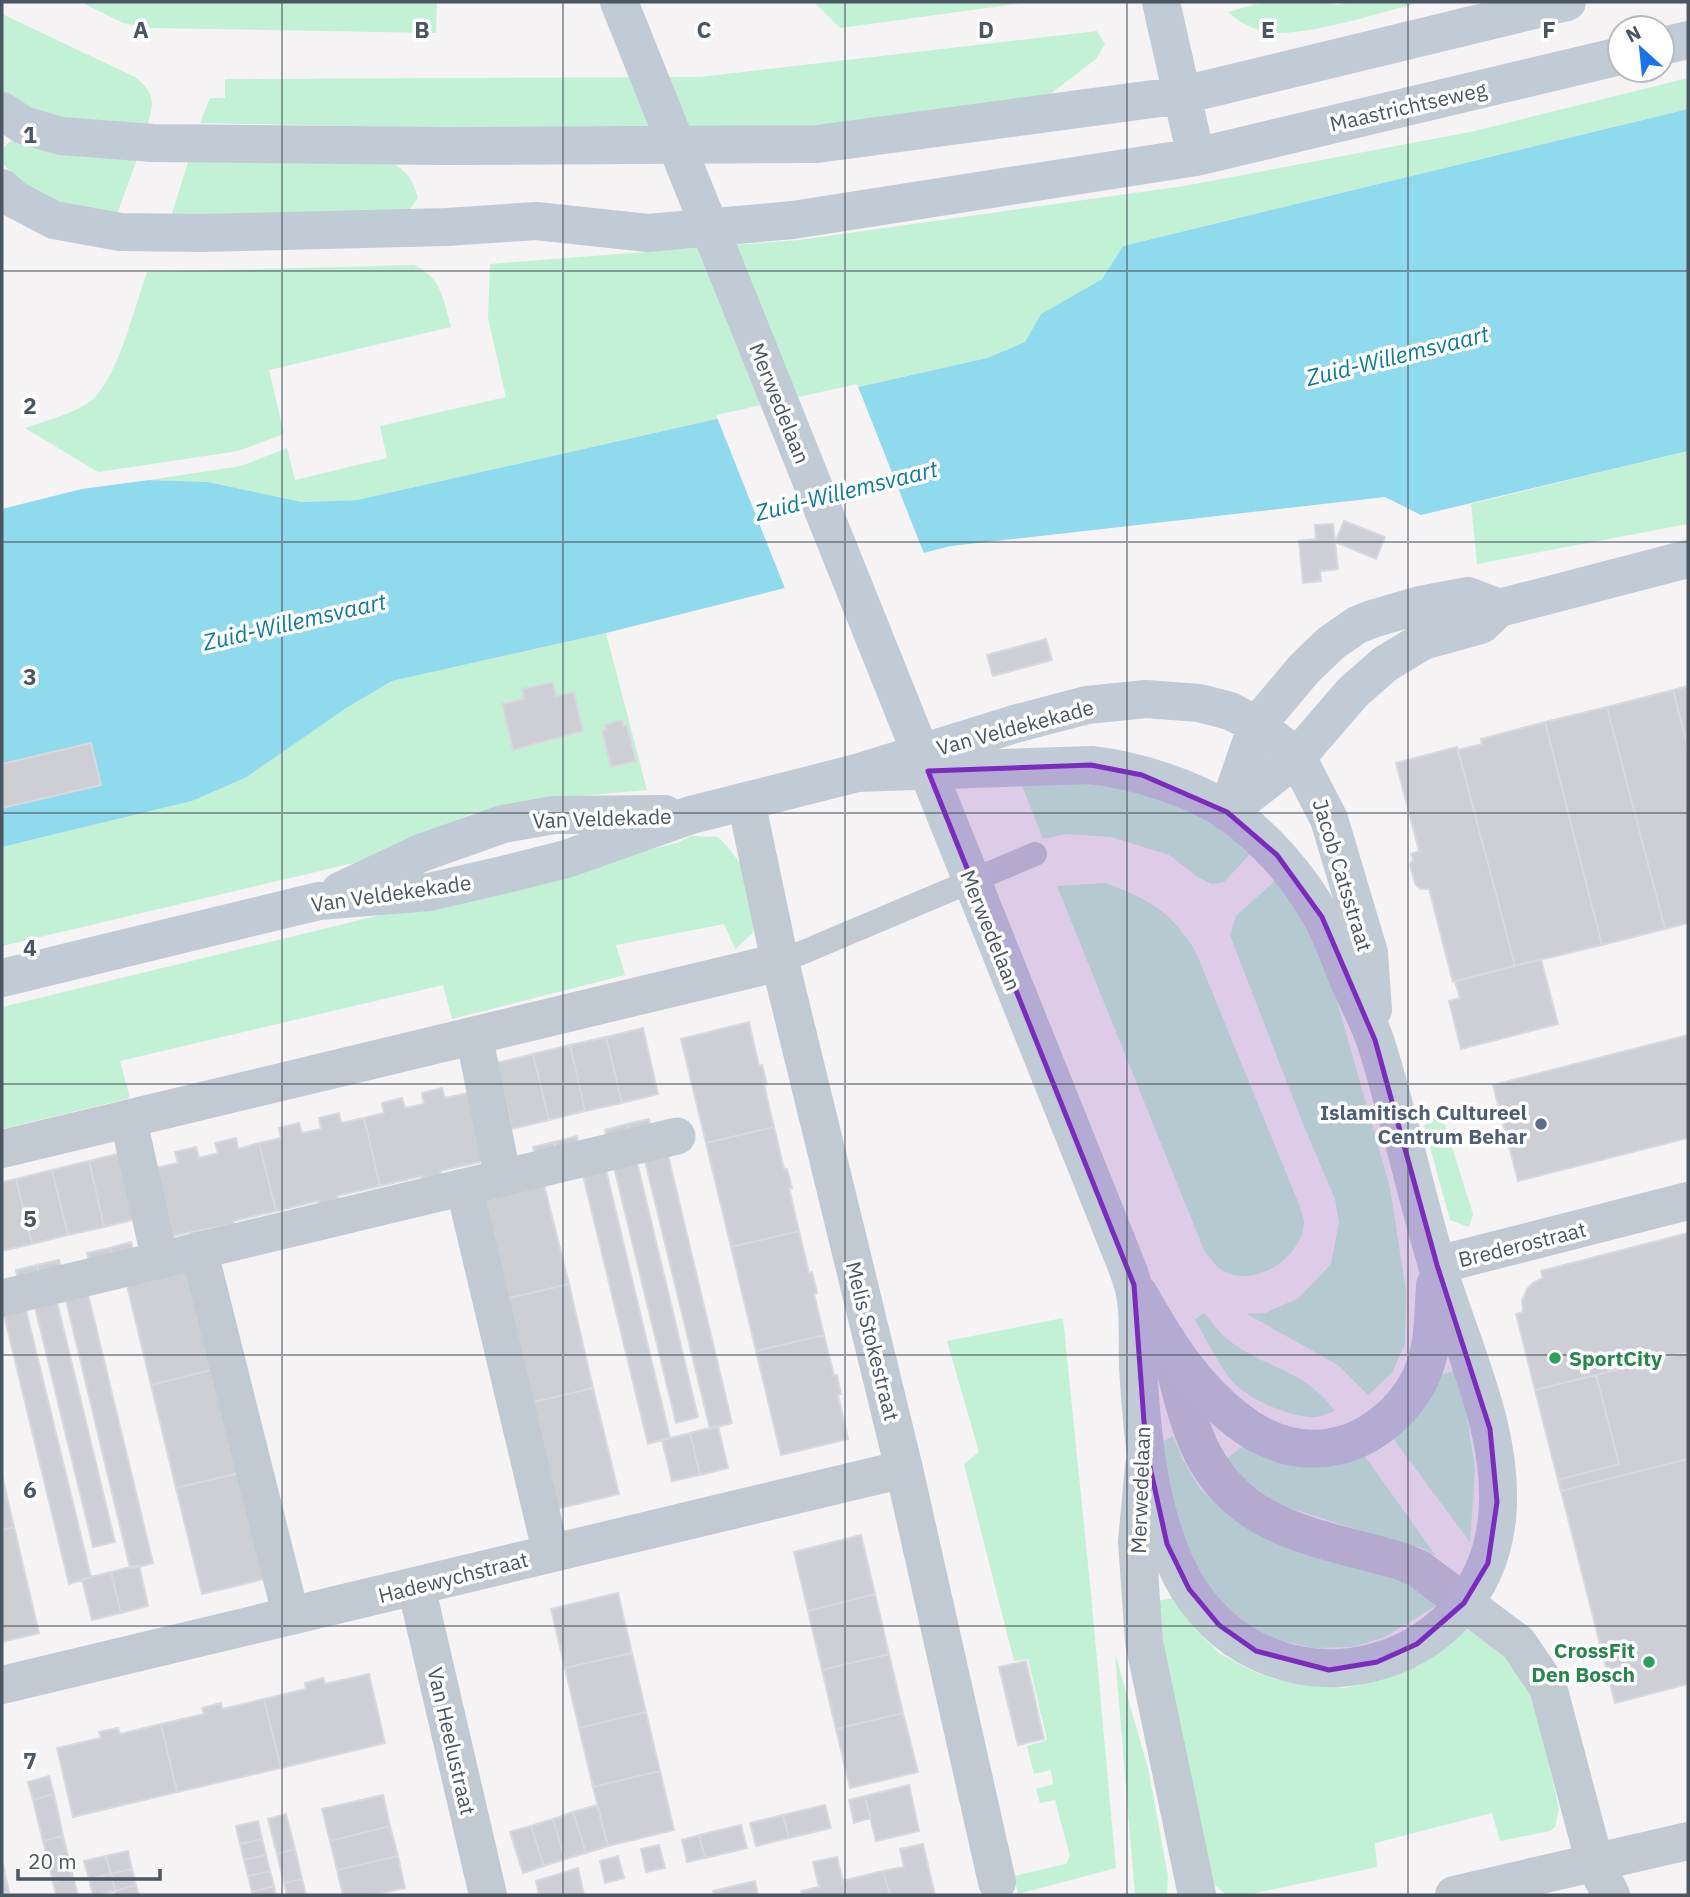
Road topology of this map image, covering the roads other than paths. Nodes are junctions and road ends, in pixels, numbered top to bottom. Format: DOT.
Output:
graph roads {
  1 [pos="619,2"];
  2 [pos="1161,2"];
  3 [pos="1567,2"];
  4 [pos="1606,59"];
  5 [pos="1183,95"];
  6 [pos="2,111"];
  7 [pos="1196,157"];
  8 [pos="2,188"];
  9 [pos="1688,559"];
  10 [pos="1499,608"];
  11 [pos="1257,725"];
  12 [pos="1297,757"];
  13 [pos="857,774"];
  14 [pos="746,801"];
  15 [pos="1227,812"];
  16 [pos="691,815"];
  17 [pos="1035,854"];
  18 [pos="320,901"];
  19 [pos="780,962"];
  20 [pos="2,978"];
  21 [pos="474,1035"];
  22 [pos="1375,1040"];
  23 [pos="128,1118"];
  24 [pos="677,1136"];
  25 [pos="2,1149"];
  26 [pos="503,1178"];
  27 [pos="464,1187"];
  28 [pos="1688,1201"];
  29 [pos="199,1250"];
  30 [pos="160,1260"];
  31 [pos="1437,1265"];
  32 [pos="1134,1285"];
  33 [pos="2,1298"];
  34 [pos="1169,1346"];
  35 [pos="1146,1449"];
  36 [pos="904,1469"];
  37 [pos="551,1553"];
  38 [pos="416,1586"];
  39 [pos="1464,1603"];
  40 [pos="291,1616"];
  41 [pos="2,1685"];
  42 [pos="1688,1841"];
  43 [pos="1603,1880"];
  44 [pos="997,1882"];
  45 [pos="488,1895"];
  46 [pos="1197,1895"];
  47 [pos="1454,1895"];
  1 -- 32 [label="main road, Merwedelaan, bridge"];
  2 -- 5 [label="main road"];
  3 -- 5 [label="main road"];
  4 -- 7 [label="main road, Maastrichtseweg"];
  5 -- 6 [label="main road"];
  5 -- 7 [label="main road"];
  7 -- 8 [label="main road, Maastrichtseweg"];
  9 -- 10 [label="main road"];
  10 -- 11 [label="main road"];
  10 -- 12 [label="main road"];
  11 -- 12 [label="main road, Van Veldekekade"];
  11 -- 13 [label="main road, Van Veldekekade"];
  11 -- 15 [label="main road"];
  12 -- 15 [label="main road"];
  12 -- 22 [label="main road, Jacob Catsstraat"];
  13 -- 14 [label="main road, Van Veldekekade"];
  13 -- 15 [label="main road, Van Veldekekade"];
  14 -- 16 [label="main road, Van Veldekekade"];
  14 -- 19 [label="street, Melis Stokestraat"];
  15 -- 22 [label="main road, Jacob Catsstraat"];
  16 -- 18 [label="main road, Van Veldekekade"];
  16 -- 18 [label="main road, Van Veldekade"];
  17 -- 19 [label="lane"];
  18 -- 20 [label="main road, Van Veldekekade"];
  19 -- 21 [label="street"];
  19 -- 36 [label="street, Melis Stokestraat"];
  21 -- 23 [label="street"];
  21 -- 26 [label="street"];
  22 -- 31 [label="main road, Jacob Catsstraat"];
  23 -- 25 [label="street"];
  23 -- 30 [label="street"];
  24 -- 26 [label="street"];
  26 -- 27 [label="street"];
  27 -- 29 [label="street"];
  27 -- 37 [label="street"];
  28 -- 31 [label="street, Brederostraat"];
  29 -- 30 [label="street"];
  29 -- 40 [label="street"];
  30 -- 33 [label="street"];
  31 -- 34 [label="main road, Brederostraat"];
  31 -- 39 [label="main road, Jacob Catsstraat"];
  32 -- 34 [label="main road, Brederostraat"];
  32 -- 35 [label="main road, Merwedelaan"];
  34 -- 39 [label="street"];
  35 -- 39 [label="main road, Jacob Catsstraat"];
  35 -- 46 [label="street, Merwedelaan"];
  36 -- 37 [label="street, Hadewychstraat"];
  36 -- 44 [label="street, Melis Stokestraat"];
  37 -- 38 [label="street, Hadewychstraat"];
  38 -- 40 [label="street, Hadewychstraat"];
  38 -- 45 [label="street, Van Heelustraat"];
  39 -- 43 [label="street"];
  40 -- 41 [label="street, Hadewychstraat"];
  42 -- 43 [label="street"];
  43 -- 47 [label="street"];
}
